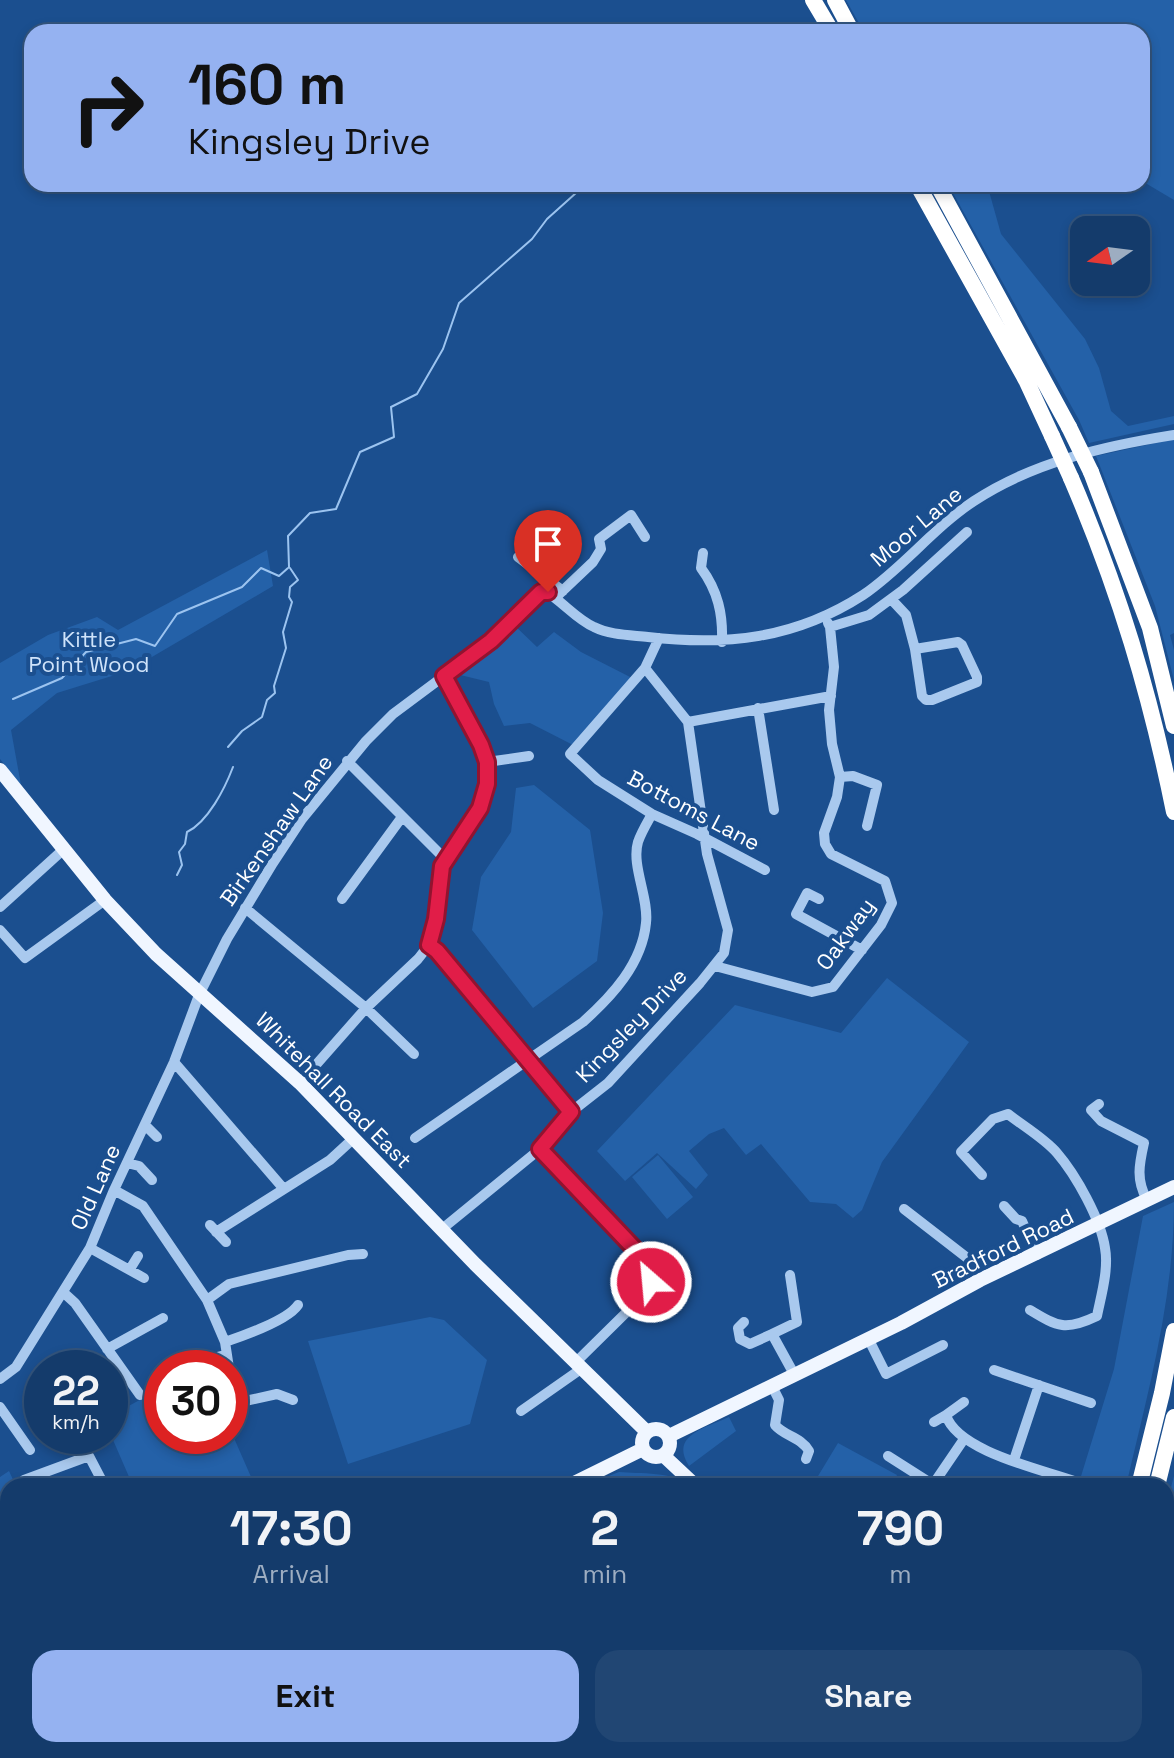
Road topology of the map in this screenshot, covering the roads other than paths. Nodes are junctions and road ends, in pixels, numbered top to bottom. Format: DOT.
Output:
graph roads {
  1 [pos="813,0"];
  2 [pos="835,0"];
  3 [pos="827,24"];
  4 [pos="848,24"];
  5 [pos="921,192"];
  6 [pos="941,192"];
  7 [pos="1174,435"];
  8 [pos="967,532"];
  9 [pos="645,537"];
  10 [pos="703,553"];
  11 [pos="518,557"];
  12 [pos="559,595"];
  13 [pos="891,599"];
  14 [pos="828,622"];
  15 [pos="659,638"];
  16 [pos="722,642"];
  17 [pos="915,649"];
  18 [pos="645,668"];
  19 [pos="444,676"];
  20 [pos="831,696"];
  21 [pos="758,708"];
  22 [pos="688,722"];
  23 [pos="1174,726"];
  24 [pos="529,756"];
  25 [pos="347,761"];
  26 [pos="487,762"];
  27 [pos="0,770"];
  28 [pos="840,777"];
  29 [pos="774,810"];
  30 [pos="1174,812"];
  31 [pos="652,814"];
  32 [pos="402,817"];
  33 [pos="867,826"];
  34 [pos="707,841"];
  35 [pos="64,849"];
  36 [pos="445,859"];
  37 [pos="765,870"];
  38 [pos="342,899"];
  39 [pos="819,899"];
  40 [pos="105,900"];
  41 [pos="0,907"];
  42 [pos="245,908"];
  43 [pos="0,930"];
  44 [pos="429,945"];
  45 [pos="862,950"];
  46 [pos="715,966"];
  47 [pos="199,995"];
  48 [pos="366,1008"];
  49 [pos="414,1054"];
  50 [pos="528,1061"];
  51 [pos="174,1062"];
  52 [pos="300,1083"];
  53 [pos="1099,1104"];
  54 [pos="571,1112"];
  55 [pos="145,1125"];
  56 [pos="157,1137"];
  57 [pos="354,1138"];
  58 [pos="415,1138"];
  59 [pos="540,1149"];
  60 [pos="127,1163"];
  61 [pos="982,1175"];
  62 [pos="152,1180"];
  63 [pos="1174,1187"];
  64 [pos="283,1188"];
  65 [pos="114,1190"];
  66 [pos="1152,1198"];
  67 [pos="1004,1206"];
  68 [pos="904,1209"];
  69 [pos="1098,1226"];
  70 [pos="442,1229"];
  71 [pos="226,1242"];
  72 [pos="90,1248"];
  73 [pos="363,1254"];
  74 [pos="1037,1255"];
  75 [pos="138,1256"];
  76 [pos="130,1269"];
  77 [pos="790,1275"];
  78 [pos="144,1278"];
  79 [pos="980,1280"];
  80 [pos="64,1293"];
  81 [pos="207,1300"];
  82 [pos="1030,1310"];
  83 [pos="298,1311"];
  84 [pos="163,1318"];
  85 [pos="744,1322"];
  86 [pos="1174,1331"];
  87 [pos="772,1334"];
  88 [pos="868,1338"];
  89 [pos="225,1342"];
  90 [pos="943,1345"];
  91 [pos="107,1349"];
  92 [pos="225,1350"];
  93 [pos="578,1366"];
  94 [pos="994,1370"];
  95 [pos="794,1374"];
  96 [pos="0,1379"];
  97 [pos="1039,1385"];
  98 [pos="772,1386"];
  99 [pos="140,1395"];
  100 [pos="248,1400"];
  101 [pos="293,1400"];
  102 [pos="964,1402"];
  103 [pos="1091,1403"];
  104 [pos="0,1407"];
  105 [pos="521,1411"];
  106 [pos="946,1415"];
  107 [pos="1174,1417"];
  108 [pos="934,1422"];
  109 [pos="647,1432"];
  110 [pos="669,1436"];
  111 [pos="964,1439"];
  112 [pos="24,1441"];
  113 [pos="643,1449"];
  114 [pos="664,1456"];
  115 [pos="888,1456"];
  116 [pos="806,1459"];
  117 [pos="1014,1460"];
  118 [pos="47,1473"];
  119 [pos="31,1478"];
  120 [pos="48,1478"];
  121 [pos="100,1478"];
  122 [pos="584,1478"];
  123 [pos="687,1478"];
  124 [pos="921,1478"];
  125 [pos="937,1478"];
  126 [pos="1059,1478"];
  127 [pos="1141,1478"];
  128 [pos="1159,1478"];
  1 -- 3 [label="highway"];
  2 -- 4 [label="highway"];
  5 -- 30 [label="highway, bridge"];
  6 -- 23 [label="highway, bridge"];
  7 -- 14 [label="street, Moor Lane"];
  8 -- 13 [label="street, Moor Lane"];
  9 -- 12 [label="street"];
  10 -- 16 [label="street"];
  11 -- 12 [label="street, Moor Lane"];
  12 -- 15 [label="street, Moor Lane"];
  12 -- 19 [label="street, Birkenshaw Lane"];
  13 -- 14 [label="street, Moor Lane"];
  13 -- 17 [label="street"];
  14 -- 16 [label="street, Moor Lane"];
  14 -- 20 [label="street"];
  15 -- 16 [label="street, Moor Lane"];
  15 -- 18 [label="street, Bottoms Lane"];
  17 -- 17 [label="street"];
  18 -- 22 [label="street"];
  18 -- 31 [label="street, Bottoms Lane"];
  19 -- 25 [label="street, Birkenshaw Lane"];
  19 -- 26 [label="street"];
  20 -- 21 [label="street"];
  20 -- 28 [label="street"];
  21 -- 22 [label="street"];
  21 -- 29 [label="street"];
  22 -- 34 [label="street, Kingsley Drive"];
  24 -- 26 [label="street"];
  25 -- 32 [label="street"];
  25 -- 42 [label="street, Birkenshaw Lane"];
  26 -- 36 [label="street"];
  27 -- 35 [label="main road, Whitehall Road East"];
  28 -- 33 [label="street"];
  28 -- 45 [label="street, Oakway"];
  31 -- 34 [label="street, Bottoms Lane"];
  31 -- 50 [label="street"];
  32 -- 36 [label="street"];
  32 -- 38 [label="street"];
  34 -- 37 [label="street, Bottoms Lane"];
  34 -- 46 [label="street, Kingsley Drive"];
  35 -- 40 [label="main road, Whitehall Road East"];
  35 -- 41 [label="street"];
  36 -- 44 [label="street"];
  39 -- 45 [label="street"];
  40 -- 43 [label="street"];
  40 -- 47 [label="main road, Whitehall Road East"];
  42 -- 47 [label="street, Birkenshaw Lane"];
  42 -- 48 [label="street"];
  44 -- 48 [label="street"];
  44 -- 50 [label="street"];
  45 -- 46 [label="street, Oakway"];
  46 -- 54 [label="street, Kingsley Drive"];
  47 -- 51 [label="street, Old Lane"];
  47 -- 52 [label="main road, Whitehall Road East"];
  48 -- 49 [label="street"];
  48 -- 52 [label="street"];
  50 -- 54 [label="street"];
  50 -- 58 [label="street"];
  51 -- 55 [label="street, Old Lane"];
  51 -- 64 [label="street"];
  52 -- 57 [label="main road, Whitehall Road East"];
  53 -- 66 [label="street"];
  54 -- 59 [label="street, Kingsley Drive"];
  55 -- 56 [label="street"];
  55 -- 60 [label="street, Old Lane"];
  57 -- 64 [label="street"];
  57 -- 70 [label="main road, Whitehall Road East"];
  59 -- 70 [label="street, Kingsley Drive"];
  59 -- 93 [label="street"];
  60 -- 62 [label="street"];
  60 -- 65 [label="street, Old Lane"];
  61 -- 69 [label="street"];
  63 -- 66 [label="main road, Bradford Road"];
  64 -- 71 [label="street"];
  65 -- 72 [label="street, Old Lane"];
  65 -- 81 [label="street"];
  66 -- 69 [label="main road, Bradford Road"];
  67 -- 74 [label="street"];
  68 -- 79 [label="street"];
  69 -- 74 [label="main road, Bradford Road"];
  69 -- 82 [label="street"];
  70 -- 93 [label="main road, Whitehall Road East"];
  72 -- 76 [label="street"];
  72 -- 80 [label="street, Old Lane"];
  73 -- 81 [label="street"];
  74 -- 79 [label="main road, Bradford Road"];
  75 -- 76 [label="street"];
  76 -- 78 [label="street"];
  77 -- 87 [label="street"];
  79 -- 88 [label="main road, Bradford Road"];
  80 -- 91 [label="street"];
  80 -- 96 [label="street, Old Lane"];
  81 -- 89 [label="street"];
  83 -- 89 [label="street"];
  84 -- 91 [label="street"];
  85 -- 87 [label="street"];
  86 -- 127 [label="highway"];
  87 -- 95 [label="street"];
  88 -- 90 [label="street"];
  88 -- 95 [label="main road, Bradford Road"];
  89 -- 92 [label="street"];
  91 -- 99 [label="street"];
  93 -- 105 [label="street"];
  93 -- 109 [label="main road, Whitehall Road East"];
  94 -- 97 [label="street"];
  95 -- 98 [label="main road, Bradford Road"];
  97 -- 103 [label="street"];
  97 -- 117 [label="street"];
  98 -- 110 [label="main road, Bradford Road"];
  98 -- 116 [label="street"];
  100 -- 101 [label="street"];
  102 -- 106 [label="street"];
  104 -- 112 [label="street"];
  106 -- 108 [label="street"];
  106 -- 111 [label="street"];
  107 -- 128 [label="highway"];
  109 -- 110 [label="main road"];
  109 -- 113 [label="main road"];
  110 -- 114 [label="main road"];
  111 -- 117 [label="street"];
  111 -- 125 [label="street"];
  113 -- 114 [label="main road"];
  113 -- 122 [label="main road"];
  114 -- 123 [label="main road"];
  115 -- 124 [label="street"];
  117 -- 126 [label="street"];
  118 -- 119 [label="street"];
  118 -- 120 [label="street"];
  118 -- 121 [label="street"];
}
